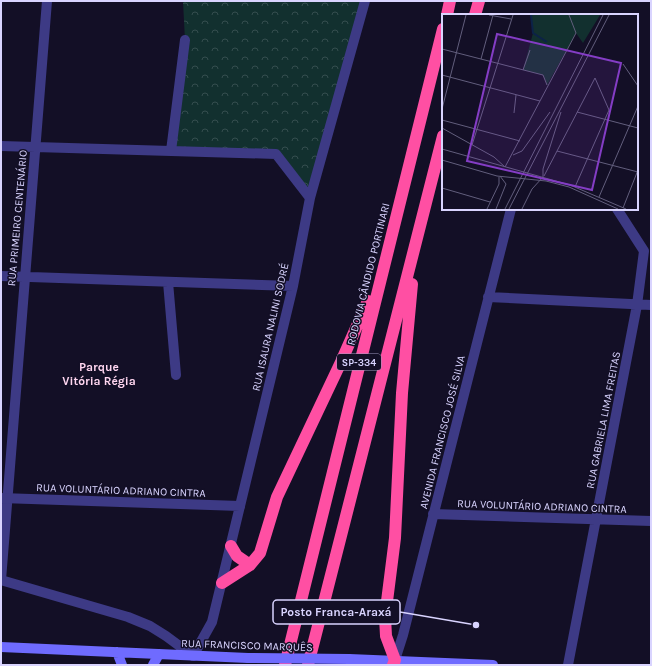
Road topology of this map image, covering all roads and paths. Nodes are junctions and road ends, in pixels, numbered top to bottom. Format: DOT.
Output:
graph roads {
  1 [pos="47,1"];
  2 [pos="365,1"];
  3 [pos="450,1"];
  4 [pos="479,1"];
  5 [pos="446,14"];
  6 [pos="475,14"];
  7 [pos="442,33"];
  8 [pos="184,40"];
  9 [pos="442,140"];
  10 [pos="1,146"];
  11 [pos="35,147"];
  12 [pos="171,151"];
  13 [pos="310,198"];
  14 [pos="511,210"];
  15 [pos="618,210"];
  16 [pos="415,247"];
  17 [pos="382,270"];
  18 [pos="1,276"];
  19 [pos="24,277"];
  20 [pos="168,282"];
  21 [pos="294,286"];
  22 [pos="488,298"];
  23 [pos="637,305"];
  24 [pos="651,305"];
  25 [pos="176,375"];
  26 [pos="4,498"];
  27 [pos="240,506"];
  28 [pos="433,514"];
  29 [pos="596,519"];
  30 [pos="651,521"];
  31 [pos="231,546"];
  32 [pos="250,565"];
  33 [pos="1,580"];
  34 [pos="222,583"];
  35 [pos="1,646"];
  36 [pos="117,652"];
  37 [pos="159,654"];
  38 [pos="193,656"];
  39 [pos="394,663"];
  40 [pos="122,665"];
  41 [pos="153,665"];
  42 [pos="285,665"];
  43 [pos="308,665"];
  44 [pos="493,665"];
  45 [pos="568,665"];
  1 -- 11 [label="street, RUA PRIMEIRO CENTENÁRIO"];
  2 -- 13 [label="street, RUA ISAURA NALINI SODRÉ"];
  3 -- 5 [label="highway"];
  4 -- 6 [label="highway"];
  7 -- 17 [label="highway, RODOVIA CÂNDIDO PORTINARI / SP-334"];
  8 -- 12 [label="street"];
  9 -- 16 [label="highway, SP-334"];
  10 -- 11 [label="street"];
  11 -- 12 [label="street"];
  11 -- 19 [label="street, RUA PRIMEIRO CENTENÁRIO"];
  12 -- 13 [label="street"];
  13 -- 21 [label="street, RUA ISAURA NALINI SODRÉ"];
  14 -- 22 [label="street, AVENIDA FRANCISCO JOSÉ SILVA"];
  15 -- 23 [label="street, RUA GABRIELA LIMA FREITAS"];
  16 -- 39 [label="highway"];
  16 -- 43 [label="highway, SP-334"];
  17 -- 32 [label="highway"];
  17 -- 42 [label="highway, RODOVIA CÂNDIDO PORTINARI / SP-334"];
  18 -- 19 [label="street"];
  19 -- 20 [label="street"];
  19 -- 26 [label="street, RUA PRIMEIRO CENTENÁRIO"];
  20 -- 21 [label="street"];
  20 -- 25 [label="street"];
  21 -- 27 [label="street, RUA ISAURA NALINI SODRÉ"];
  22 -- 23 [label="street"];
  22 -- 28 [label="street, AVENIDA FRANCISCO JOSÉ SILVA"];
  23 -- 24 [label="street"];
  23 -- 29 [label="street, RUA GABRIELA LIMA FREITAS"];
  26 -- 27 [label="street, RUA VOLUNTÁRIO ADRIANO CINTRA"];
  26 -- 33 [label="street, RUA PRIMEIRO CENTENÁRIO"];
  27 -- 31 [label="street, RUA ISAURA NALINI SODRÉ"];
  28 -- 29 [label="street, RUA VOLUNTÁRIO ADRIANO CINTRA"];
  28 -- 39 [label="street, AVENIDA FRANCISCO JOSÉ SILVA"];
  29 -- 30 [label="street, RUA VOLUNTÁRIO ADRIANO CINTRA"];
  29 -- 45 [label="street, RUA GABRIELA LIMA FREITAS"];
  31 -- 32 [label="highway"];
  31 -- 34 [label="street, RUA ISAURA NALINI SODRÉ"];
  32 -- 34 [label="highway"];
  33 -- 38 [label="street"];
  34 -- 38 [label="street, RUA ISAURA NALINI SODRÉ"];
  35 -- 36 [label="main road, RUA FRANCISCO MARQUÊS"];
  36 -- 37 [label="main road, RUA FRANCISCO MARQUÊS"];
  36 -- 40 [label="main road"];
  37 -- 38 [label="main road, RUA FRANCISCO MARQUÊS"];
  37 -- 41 [label="main road"];
  38 -- 39 [label="main road, RUA FRANCISCO MARQUÊS, bridge"];
  39 -- 44 [label="main road, RUA FRANCISCO MARQUÊS"];
}
